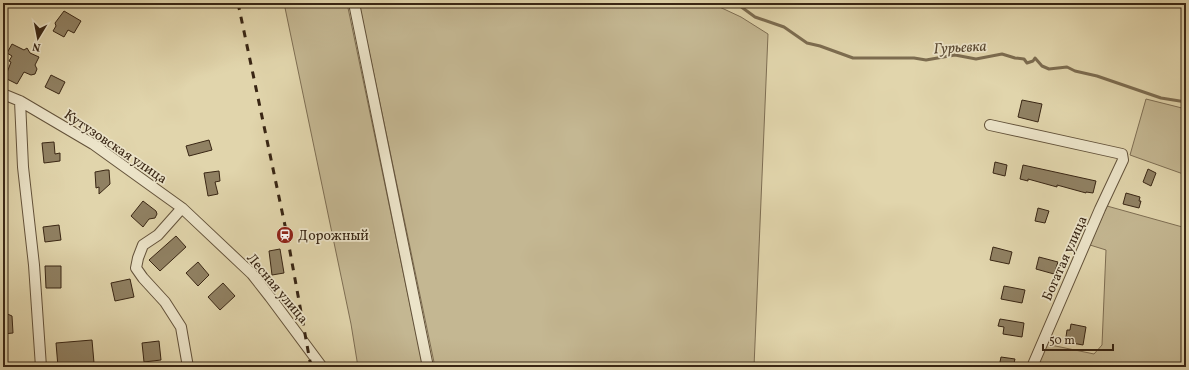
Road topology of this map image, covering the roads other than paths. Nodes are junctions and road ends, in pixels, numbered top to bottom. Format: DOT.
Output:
graph roads {
  1 [pos="354,3"];
  2 [pos="3,94"];
  3 [pos="20,101"];
  4 [pos="990,125"];
  5 [pos="182,208"];
  6 [pos="206,232"];
  7 [pos="41,367"];
  8 [pos="188,367"];
  9 [pos="322,367"];
  10 [pos="428,367"];
  11 [pos="1032,367"];
  1 -- 10 [label="street"];
  2 -- 3 [label="street, Кутузовская улица"];
  3 -- 5 [label="street, Кутузовская улица"];
  3 -- 7 [label="street"];
  4 -- 11 [label="street, Богатая улица"];
  5 -- 6 [label="street, Кутузовская улица"];
  5 -- 8 [label="street"];
  6 -- 9 [label="street, Лесная улица"];
}
